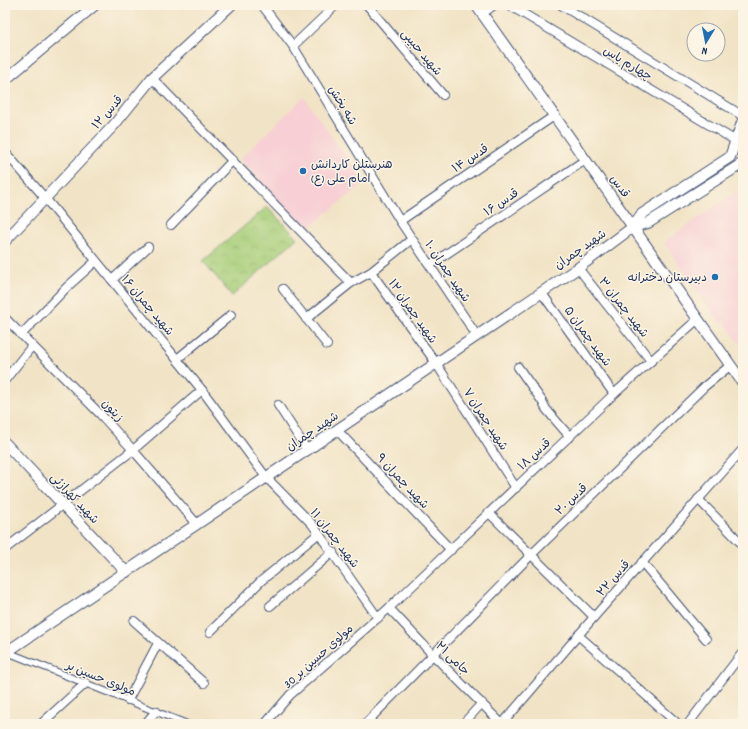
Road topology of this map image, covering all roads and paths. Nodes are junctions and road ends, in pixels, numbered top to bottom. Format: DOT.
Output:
graph roads {
  1 [pos="95,5"];
  2 [pos="232,5"];
  3 [pos="262,5"];
  4 [pos="336,5"];
  5 [pos="367,5"];
  6 [pos="476,5"];
  7 [pos="494,5"];
  8 [pos="509,5"];
  9 [pos="561,5"];
  10 [pos="482,14"];
  11 [pos="293,46"];
  12 [pos="152,78"];
  13 [pos="5,80"];
  14 [pos="443,95"];
  15 [pos="554,116"];
  16 [pos="743,116"];
  17 [pos="743,120"];
  18 [pos="736,141"];
  19 [pos="5,152"];
  20 [pos="233,160"];
  21 [pos="585,160"];
  22 [pos="743,163"];
  23 [pos="45,198"];
  24 [pos="400,221"];
  25 [pos="171,225"];
  26 [pos="633,227"];
  27 [pos="412,239"];
  28 [pos="5,241"];
  29 [pos="148,247"];
  30 [pos="96,261"];
  31 [pos="430,265"];
  32 [pos="578,268"];
  33 [pos="371,272"];
  34 [pos="112,280"];
  35 [pos="351,283"];
  36 [pos="283,289"];
  37 [pos="541,292"];
  38 [pos="231,315"];
  39 [pos="5,318"];
  40 [pos="306,318"];
  41 [pos="698,319"];
  42 [pos="21,336"];
  43 [pos="477,336"];
  44 [pos="327,345"];
  45 [pos="32,346"];
  46 [pos="177,360"];
  47 [pos="651,361"];
  48 [pos="436,364"];
  49 [pos="731,365"];
  50 [pos="518,367"];
  51 [pos="5,380"];
  52 [pos="743,382"];
  53 [pos="202,390"];
  54 [pos="614,394"];
  55 [pos="278,405"];
  56 [pos="337,430"];
  57 [pos="570,437"];
  58 [pos="5,442"];
  59 [pos="743,449"];
  60 [pos="133,450"];
  61 [pos="307,450"];
  62 [pos="266,477"];
  63 [pos="516,488"];
  64 [pos="698,499"];
  65 [pos="63,504"];
  66 [pos="489,513"];
  67 [pos="197,524"];
  68 [pos="318,534"];
  69 [pos="743,545"];
  70 [pos="5,549"];
  71 [pos="451,550"];
  72 [pos="333,552"];
  73 [pos="531,555"];
  74 [pos="642,562"];
  75 [pos="126,572"];
  76 [pos="270,606"];
  77 [pos="389,608"];
  78 [pos="594,617"];
  79 [pos="378,618"];
  80 [pos="134,621"];
  81 [pos="210,632"];
  82 [pos="578,635"];
  83 [pos="706,639"];
  84 [pos="158,644"];
  85 [pos="6,652"];
  86 [pos="741,654"];
  87 [pos="433,655"];
  88 [pos="86,683"];
  89 [pos="204,683"];
  90 [pos="128,700"];
  91 [pos="482,703"];
  92 [pos="156,711"];
  93 [pos="41,724"];
  94 [pos="145,724"];
  95 [pos="187,724"];
  96 [pos="265,724"];
  97 [pos="365,724"];
  98 [pos="463,724"];
  99 [pos="502,724"];
  100 [pos="678,724"];
  101 [pos="688,724"];
  1 -- 13 [label="street"];
  2 -- 12 [label="street, قدس ۱۲"];
  3 -- 11 [label="street, شه بخش"];
  4 -- 11 [label="street"];
  5 -- 14 [label="street, شهید حبیبی"];
  6 -- 10 [label="street, قدس"];
  7 -- 10 [label="street"];
  8 -- 18 [label="street, چهارم یاس"];
  9 -- 16 [label="street"];
  10 -- 15 [label="street, قدس"];
  11 -- 24 [label="street, شه بخش"];
  12 -- 20 [label="street"];
  12 -- 23 [label="street, قدس ۱۲"];
  15 -- 21 [label="street, قدس"];
  15 -- 24 [label="street, قدس ۱۴"];
  17 -- 18 [label="street, شهید چمران"];
  18 -- 26 [label="street, شهید چمران"];
  19 -- 23 [label="street, شهید چمران ۱۶"];
  20 -- 25 [label="street"];
  20 -- 35 [label="street"];
  21 -- 26 [label="street, قدس"];
  21 -- 31 [label="street, قدس ۱۶"];
  22 -- 26 [label="street, شهید چمران"];
  23 -- 28 [label="street, قدس ۱۲"];
  23 -- 30 [label="street, شهید چمران ۱۶"];
  24 -- 27 [label="street, شهید چمران ۱۰"];
  26 -- 32 [label="street, شهید چمران"];
  26 -- 41 [label="street, قدس"];
  27 -- 31 [label="street, شهید چمران ۱۰"];
  27 -- 33 [label="street"];
  29 -- 34 [label="street"];
  30 -- 34 [label="street, شهید چمران ۱۶"];
  30 -- 42 [label="street"];
  31 -- 43 [label="street, شهید چمران ۱۰"];
  32 -- 37 [label="street, شهید چمران"];
  32 -- 47 [label="street, شهید چمران ۳"];
  33 -- 35 [label="street"];
  33 -- 48 [label="street, شهید چمران ۱۲"];
  34 -- 46 [label="street, شهید چمران ۱۶"];
  35 -- 40 [label="street"];
  36 -- 40 [label="street"];
  37 -- 43 [label="street, شهید چمران"];
  37 -- 54 [label="street, شهید چمران ۵"];
  38 -- 46 [label="street"];
  39 -- 42 [label="street, زیتون"];
  40 -- 44 [label="street"];
  41 -- 47 [label="street, قدس ۱۸"];
  41 -- 49 [label="street, قدس"];
  42 -- 45 [label="street, زیتون"];
  43 -- 48 [label="street, شهید چمران"];
  45 -- 51 [label="street"];
  45 -- 60 [label="street, زیتون"];
  46 -- 53 [label="street, شهید چمران ۱۶"];
  47 -- 54 [label="street, قدس ۱۸"];
  48 -- 56 [label="street, شهید چمران"];
  48 -- 63 [label="street, شهید چمران ۷"];
  49 -- 52 [label="street, قدس"];
  49 -- 73 [label="street, قدس ۲۰"];
  50 -- 57 [label="street"];
  53 -- 60 [label="street"];
  53 -- 62 [label="street, شهید چمران ۱۶"];
  54 -- 57 [label="street, قدس ۱۸"];
  55 -- 61 [label="street"];
  56 -- 61 [label="street, شهید چمران"];
  56 -- 71 [label="street, شهید چمران ۹"];
  57 -- 63 [label="street, قدس ۱۸"];
  58 -- 65 [label="street, شهید کهرازئی"];
  59 -- 64 [label="street, قدس ۲۲"];
  60 -- 65 [label="street"];
  60 -- 67 [label="street, زیتون"];
  61 -- 62 [label="street, شهید چمران"];
  62 -- 67 [label="street, شهید چمران"];
  62 -- 68 [label="street, شهید چمران ۱۱"];
  63 -- 66 [label="street, قدس ۱۸"];
  64 -- 69 [label="street"];
  64 -- 74 [label="street, قدس ۲۲"];
  65 -- 70 [label="street"];
  65 -- 75 [label="street, شهید کهرازئی"];
  66 -- 71 [label="street, قدس ۱۸"];
  66 -- 73 [label="street"];
  67 -- 75 [label="street, شهید چمران"];
  68 -- 72 [label="street, شهید چمران ۱۱"];
  68 -- 81 [label="street"];
  71 -- 77 [label="street, قدس ۱۸"];
  72 -- 76 [label="street"];
  72 -- 79 [label="street, شهید چمران ۱۱"];
  73 -- 78 [label="street"];
  73 -- 87 [label="street, قدس ۲۰"];
  74 -- 78 [label="street, قدس ۲۲"];
  74 -- 83 [label="street"];
  75 -- 85 [label="street, شهید چمران"];
  77 -- 79 [label="street, مولوی حسین بر 30"];
  77 -- 87 [label="street, جامی ۲۱"];
  78 -- 82 [label="street, قدس ۲۲"];
  79 -- 96 [label="street, مولوی حسین بر 30"];
  80 -- 84 [label="street"];
  82 -- 99 [label="street, قدس ۲۲"];
  82 -- 100 [label="street"];
  84 -- 89 [label="street"];
  84 -- 90 [label="street"];
  85 -- 88 [label="street, مولوی حسین بر"];
  86 -- 101 [label="street"];
  87 -- 91 [label="street, جامی ۲۱"];
  87 -- 97 [label="street, قدس ۲۰"];
  88 -- 90 [label="street, مولوی حسین بر"];
  88 -- 93 [label="street"];
  90 -- 92 [label="street, مولوی حسین بر"];
  91 -- 98 [label="street"];
  91 -- 99 [label="street, جامی ۲۱"];
  92 -- 94 [label="street"];
  92 -- 95 [label="street, مولوی حسین بر"];
}
